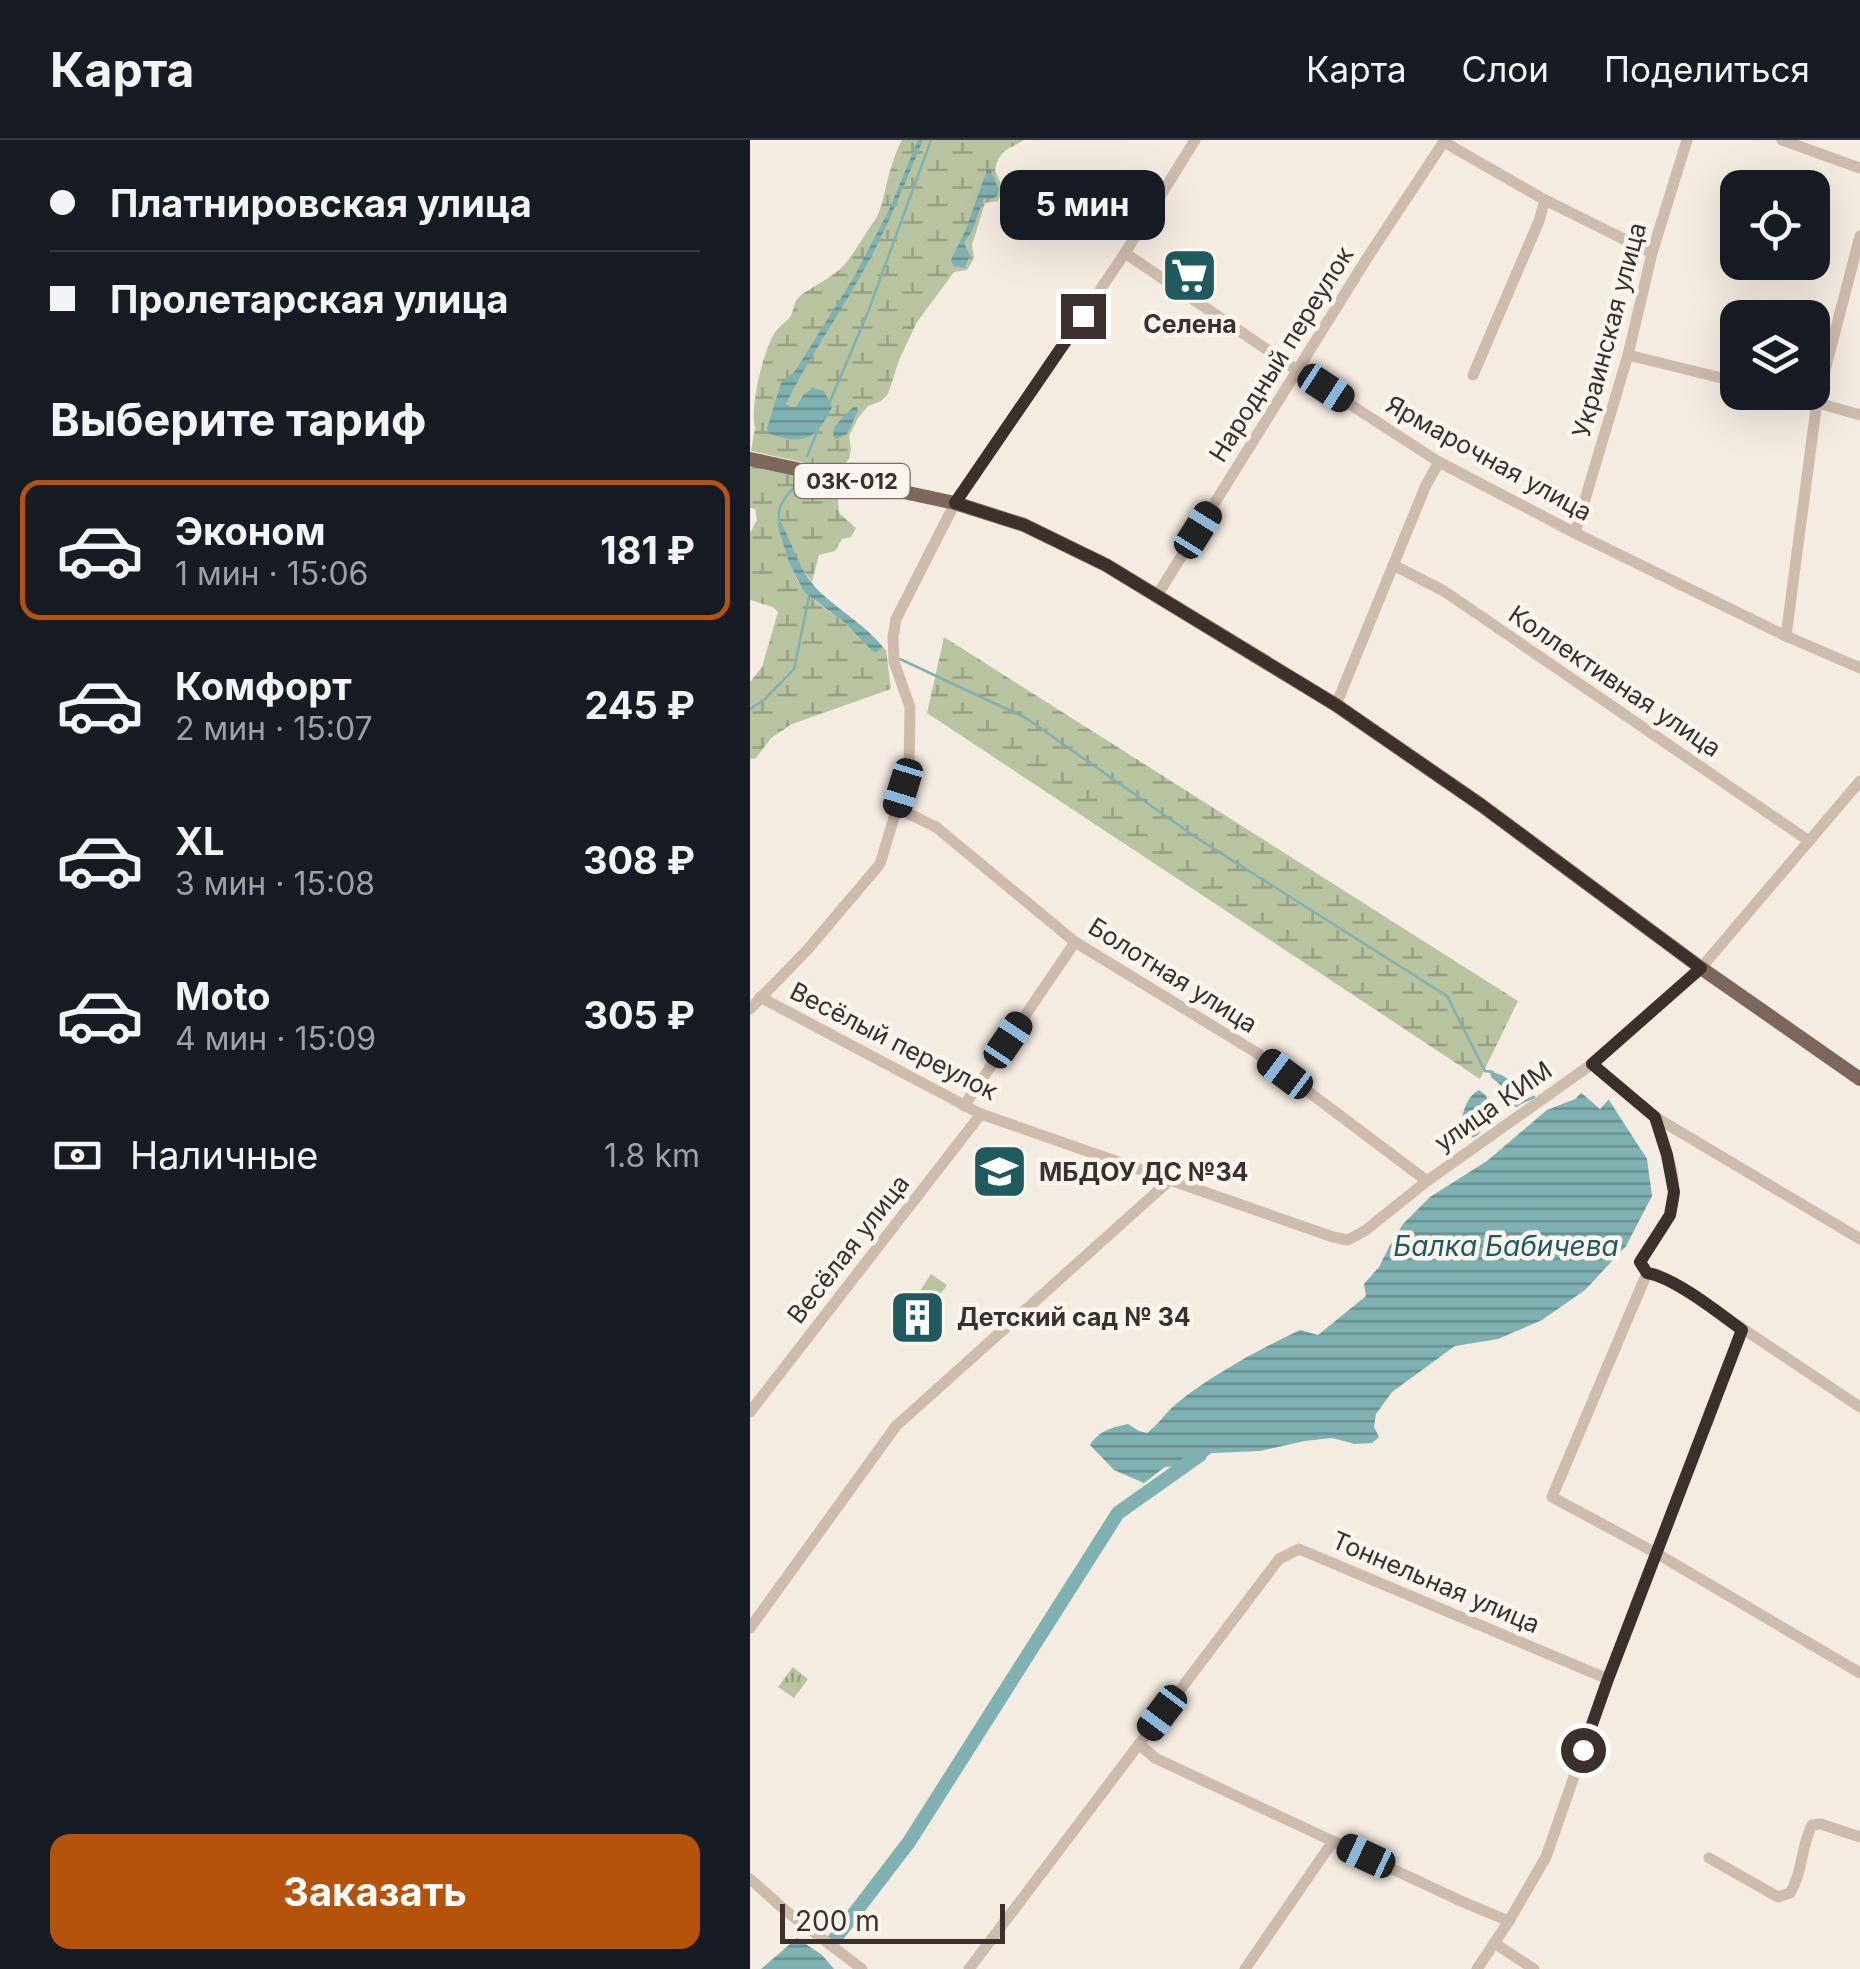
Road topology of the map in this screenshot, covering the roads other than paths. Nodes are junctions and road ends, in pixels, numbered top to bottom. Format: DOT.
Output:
graph roads {
  1 [pos="1195,140"];
  2 [pos="1687,140"];
  3 [pos="1782,140"];
  4 [pos="1445,141"];
  5 [pos="1860,168"];
  6 [pos="1544,200"];
  7 [pos="1860,236"];
  8 [pos="1126,253"];
  9 [pos="1652,253"];
  10 [pos="1830,349"];
  11 [pos="1628,355"];
  12 [pos="1298,370"];
  13 [pos="1473,375"];
  14 [pos="1720,378"];
  15 [pos="1830,406"];
  16 [pos="1815,410"];
  17 [pos="1860,415"];
  18 [pos="750,459"];
  19 [pos="1440,462"];
  20 [pos="955,503"];
  21 [pos="1575,533"];
  22 [pos="1392,566"];
  23 [pos="1158,594"];
  24 [pos="1786,636"];
  25 [pos="1856,666"];
  26 [pos="1860,679"];
  27 [pos="1336,705"];
  28 [pos="1860,781"];
  29 [pos="897,808"];
  30 [pos="1809,841"];
  31 [pos="1075,942"];
  32 [pos="1701,968"];
  33 [pos="760,997"];
  34 [pos="750,1009"];
  35 [pos="1592,1064"];
  36 [pos="1860,1079"];
  37 [pos="964,1106"];
  38 [pos="981,1114"];
  39 [pos="1655,1117"];
  40 [pos="1170,1181"];
  41 [pos="1427,1181"];
  42 [pos="1860,1239"];
  43 [pos="1348,1240"];
  44 [pos="1647,1273"];
  45 [pos="1742,1330"];
  46 [pos="1860,1407"];
  47 [pos="750,1412"];
  48 [pos="1656,1553"];
  49 [pos="750,1628"];
  50 [pos="1860,1673"];
  51 [pos="1608,1679"];
  52 [pos="1139,1744"];
  53 [pos="1860,1837"];
  54 [pos="1333,1840"];
  55 [pos="1710,1858"];
  56 [pos="750,1879"];
  57 [pos="1509,1921"];
  58 [pos="1494,1943"];
  59 [pos="862,1969"];
  60 [pos="969,1969"];
  61 [pos="1245,1969"];
  62 [pos="1477,1969"];
  63 [pos="1534,1969"];
  1 -- 8 [label="street"];
  2 -- 9 [label="street, Украинская улица"];
  3 -- 5 [label="street"];
  4 -- 6 [label="street"];
  4 -- 12 [label="street, Народный переулок"];
  6 -- 9 [label="street"];
  6 -- 13 [label="street"];
  7 -- 10 [label="street"];
  8 -- 12 [label="street, Ярмарочная улица"];
  8 -- 20 [label="street"];
  9 -- 11 [label="street, Украинская улица"];
  11 -- 14 [label="street"];
  11 -- 21 [label="street, Украинская улица"];
  12 -- 19 [label="street, Ярмарочная улица"];
  12 -- 23 [label="street, Народный переулок"];
  15 -- 17 [label="street"];
  16 -- 24 [label="street"];
  18 -- 20 [label="main road, 03К-012"];
  19 -- 21 [label="street, Ярмарочная улица"];
  19 -- 22 [label="street"];
  20 -- 23 [label="main road, 03К-012"];
  20 -- 29 [label="street"];
  21 -- 24 [label="street, Ярмарочная улица"];
  22 -- 27 [label="street"];
  22 -- 30 [label="street, Коллективная улица"];
  23 -- 27 [label="main road, 03К-012"];
  24 -- 25 [label="street, Ярмарочная улица"];
  25 -- 26 [label="street, Ярмарочная улица"];
  27 -- 32 [label="main road, 03К-012"];
  28 -- 30 [label="street, улица КИМ"];
  29 -- 31 [label="street, Болотная улица"];
  29 -- 33 [label="street"];
  30 -- 32 [label="street, улица КИМ"];
  31 -- 37 [label="street"];
  31 -- 41 [label="street, Болотная улица"];
  32 -- 35 [label="street, улица КИМ"];
  32 -- 36 [label="main road, 03К-012"];
  33 -- 34 [label="street"];
  33 -- 37 [label="street, Весёлый переулок"];
  35 -- 39 [label="street"];
  35 -- 41 [label="street, улица КИМ"];
  37 -- 38 [label="street, Весёлый переулок"];
  38 -- 40 [label="street, Весёлый переулок"];
  38 -- 47 [label="street, Весёлая улица"];
  39 -- 42 [label="street"];
  39 -- 44 [label="street"];
  40 -- 43 [label="street, Весёлый переулок"];
  40 -- 49 [label="street"];
  41 -- 43 [label="street, улица КИМ"];
  44 -- 45 [label="street"];
  44 -- 48 [label="street"];
  45 -- 46 [label="street"];
  45 -- 48 [label="street"];
  48 -- 50 [label="street"];
  48 -- 51 [label="street"];
  51 -- 52 [label="street, Тоннельная улица"];
  51 -- 57 [label="street"];
  52 -- 54 [label="street"];
  52 -- 60 [label="street, Тоннельная улица"];
  53 -- 55 [label="street"];
  54 -- 57 [label="street"];
  54 -- 61 [label="street"];
  56 -- 59 [label="street"];
  57 -- 58 [label="street"];
  58 -- 62 [label="street"];
  58 -- 63 [label="street"];
}
